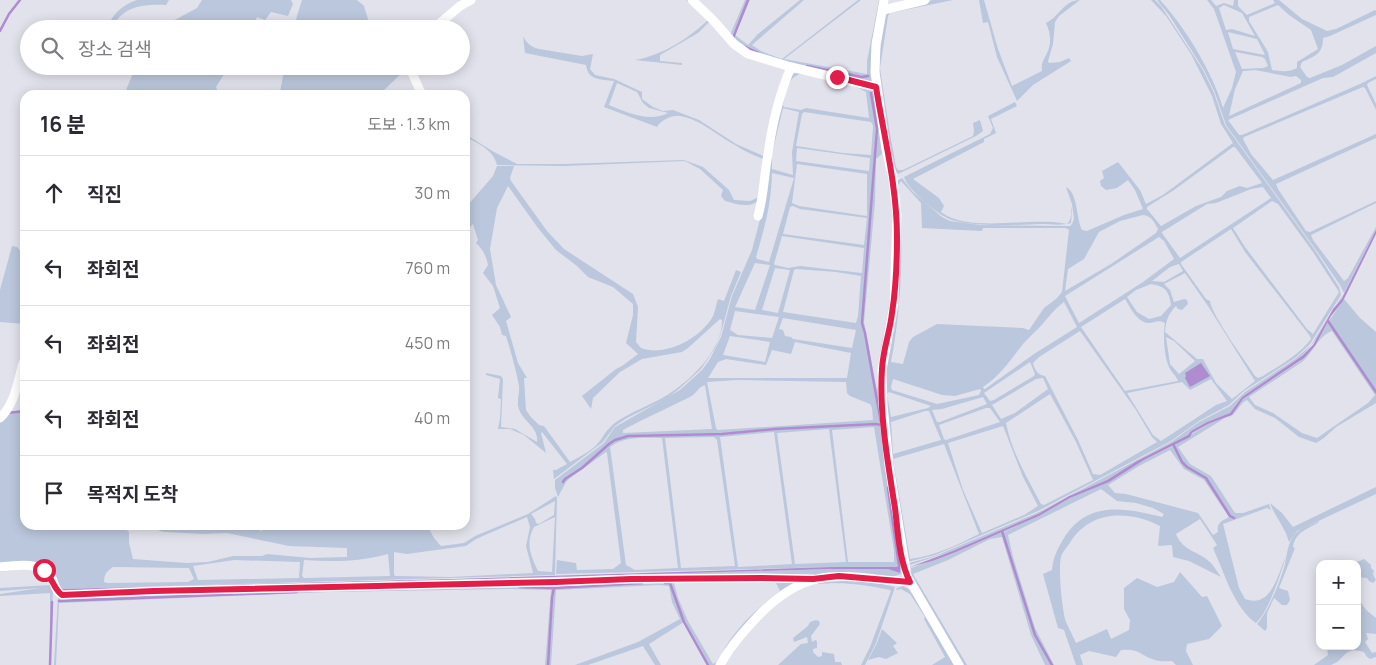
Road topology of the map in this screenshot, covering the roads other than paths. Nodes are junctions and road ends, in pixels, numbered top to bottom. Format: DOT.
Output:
graph roads {
  1 [pos="471,0"];
  2 [pos="692,0"];
  3 [pos="884,0"];
  4 [pos="925,0"];
  5 [pos="883,10"];
  6 [pos="444,20"];
  7 [pos="791,67"];
  8 [pos="413,75"];
  9 [pos="876,87"];
  10 [pos="420,90"];
  11 [pos="758,216"];
  12 [pos="20,372"];
  13 [pos="0,418"];
  14 [pos="0,567"];
  15 [pos="813,579"];
  16 [pos="910,582"];
  17 [pos="720,665"];
  18 [pos="959,665"];
  1 -- 6 [label="street"];
  2 -- 7 [label="street"];
  3 -- 5 [label="street"];
  4 -- 5 [label="street"];
  5 -- 9 [label="street"];
  7 -- 9 [label="street"];
  7 -- 11 [label="street"];
  8 -- 10 [label="street"];
  9 -- 16 [label="street"];
  12 -- 13 [label="street"];
  14 -- 15 [label="street"];
  15 -- 16 [label="street"];
  15 -- 17 [label="street"];
  16 -- 18 [label="street"];
}
